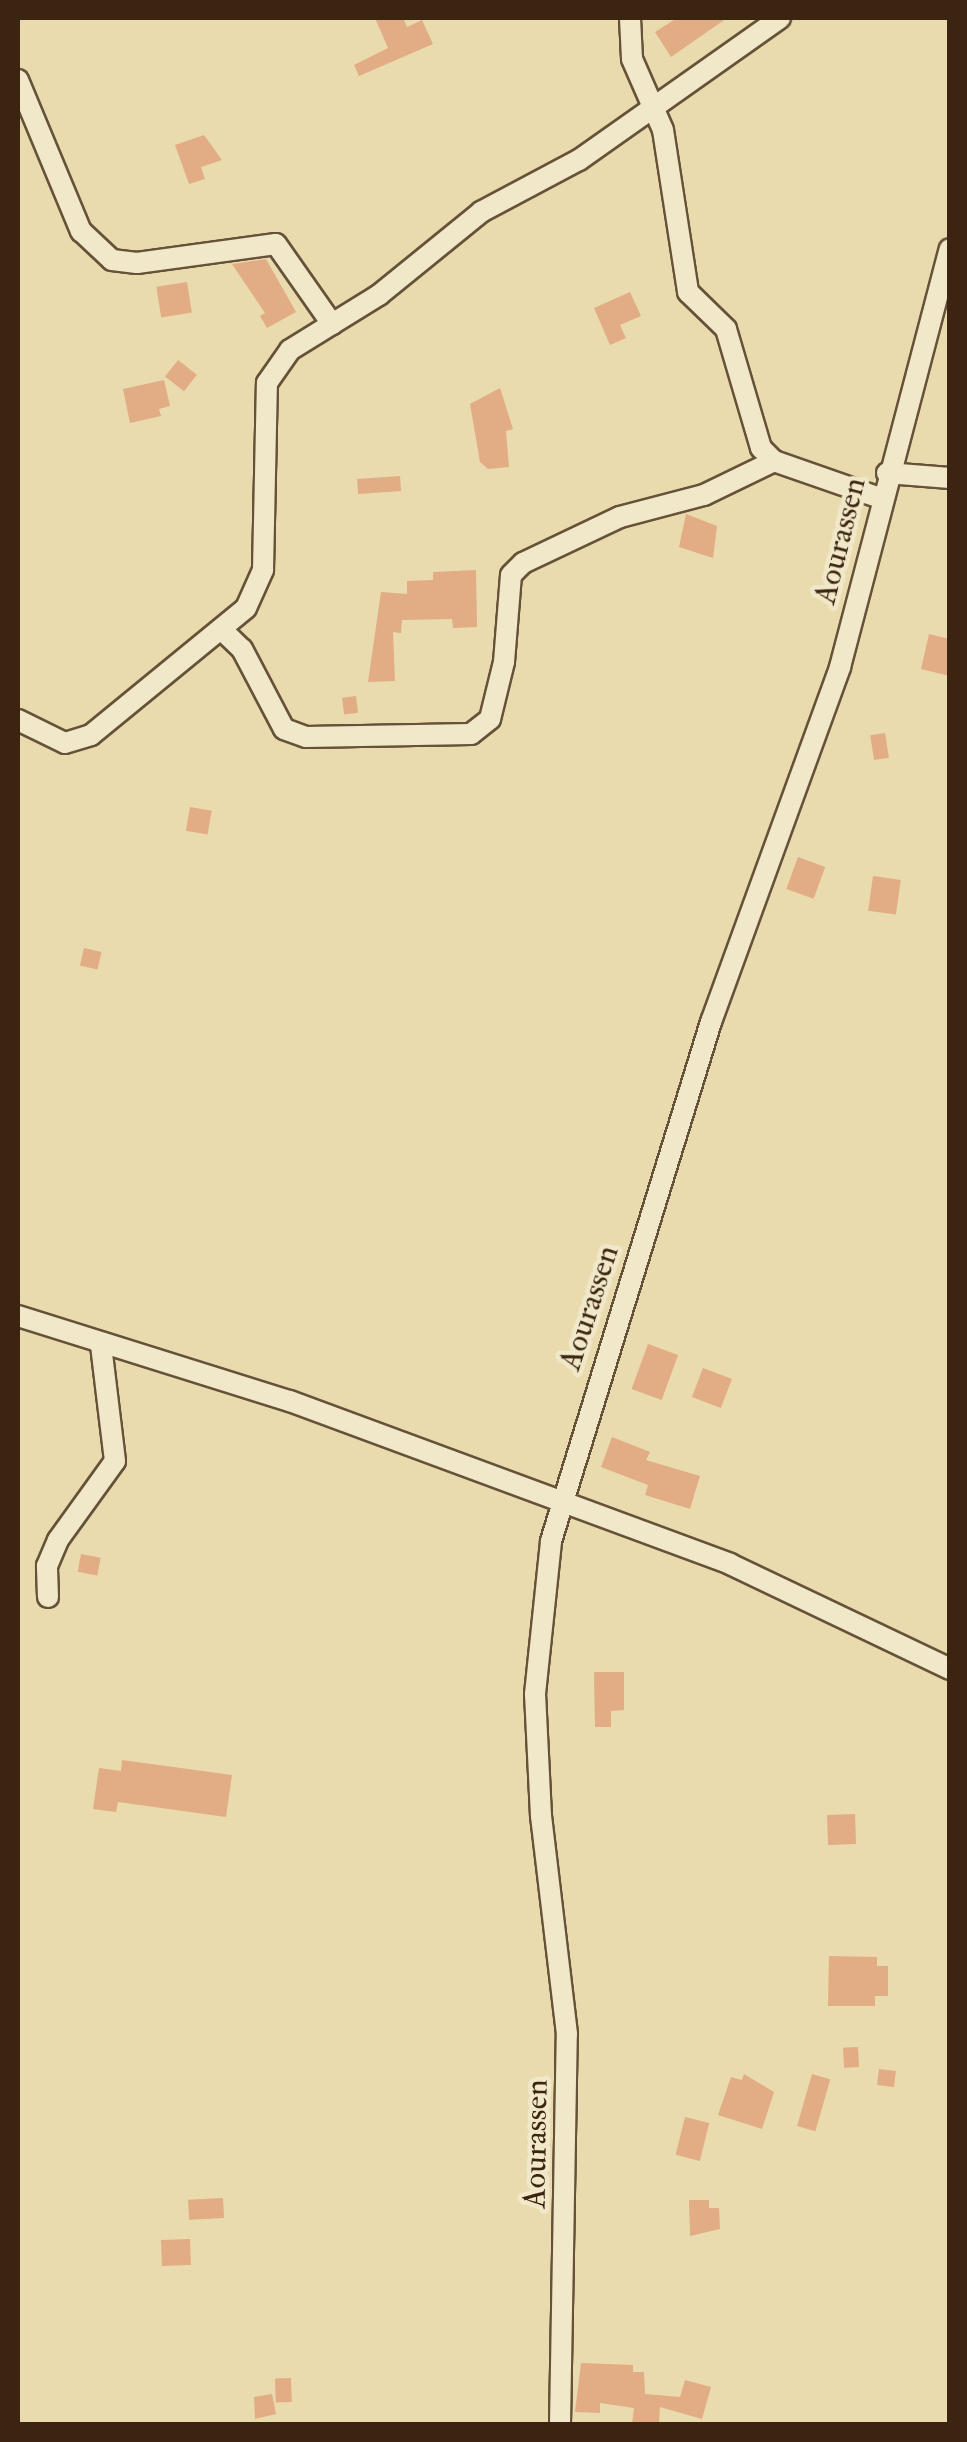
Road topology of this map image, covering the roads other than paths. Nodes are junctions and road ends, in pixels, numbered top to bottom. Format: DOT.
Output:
graph roads {
  1 [pos="630,18"];
  2 [pos="780,18"];
  3 [pos="18,80"];
  4 [pos="653,110"];
  5 [pos="950,249"];
  6 [pos="332,324"];
  7 [pos="774,460"];
  8 [pos="888,473"];
  9 [pos="950,478"];
  10 [pos="880,498"];
  11 [pos="221,629"];
  12 [pos="18,720"];
  13 [pos="18,1316"];
  14 [pos="101,1346"];
  15 [pos="560,1501"];
  16 [pos="48,1597"];
  17 [pos="950,1668"];
  18 [pos="560,2424"];
  1 -- 4 [label="street"];
  2 -- 4 [label="street"];
  3 -- 6 [label="street"];
  4 -- 6 [label="street"];
  4 -- 7 [label="street"];
  5 -- 8 [label="street, Aourassen"];
  6 -- 11 [label="street"];
  7 -- 10 [label="street"];
  7 -- 11 [label="street"];
  8 -- 9 [label="street"];
  8 -- 10 [label="street, Aourassen"];
  10 -- 15 [label="street, Aourassen"];
  11 -- 12 [label="street"];
  13 -- 14 [label="street"];
  14 -- 15 [label="street"];
  14 -- 16 [label="street"];
  15 -- 17 [label="street"];
  15 -- 18 [label="street, Aourassen"];
}
